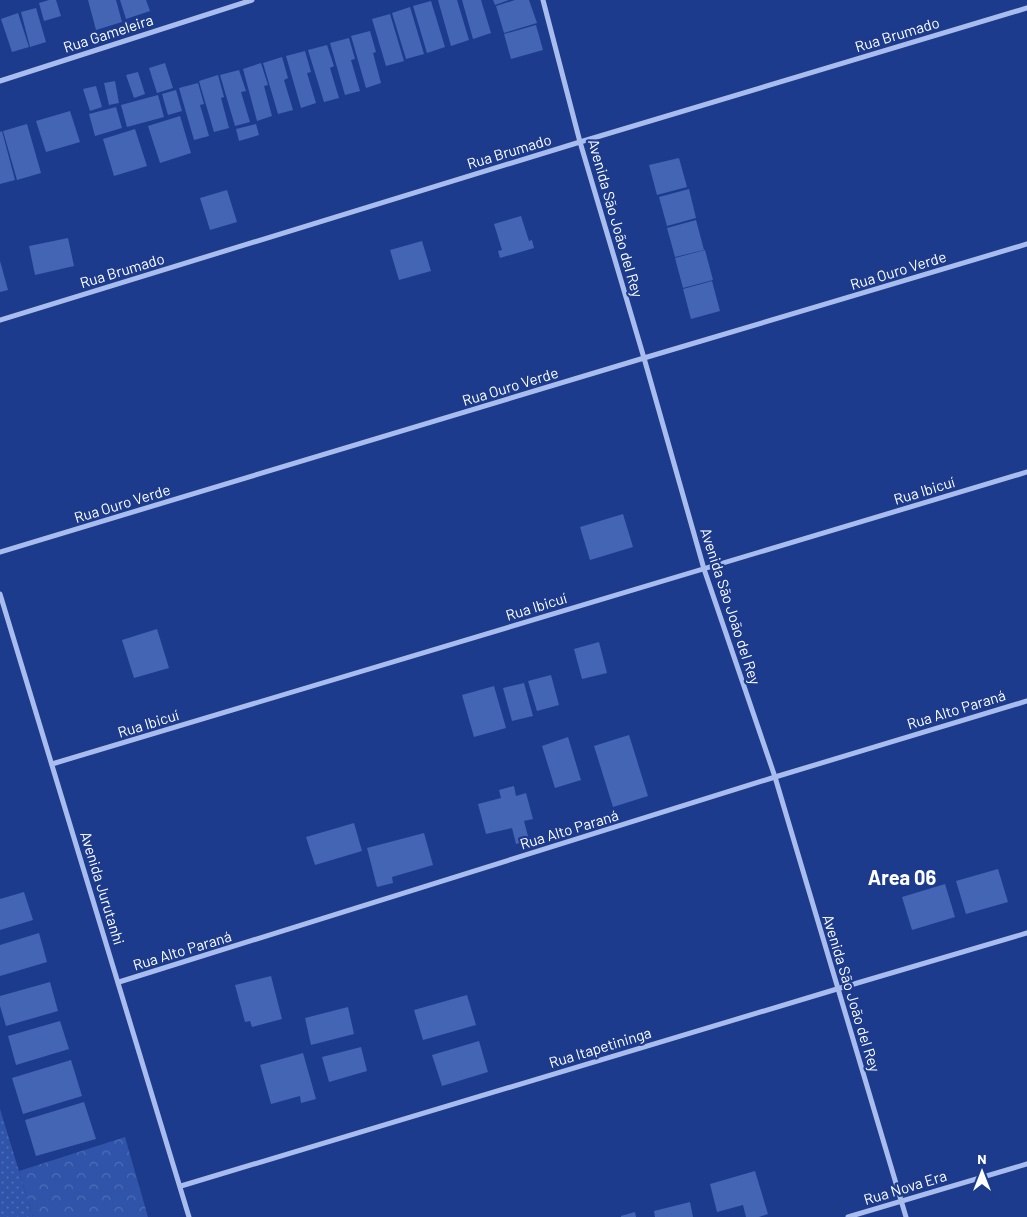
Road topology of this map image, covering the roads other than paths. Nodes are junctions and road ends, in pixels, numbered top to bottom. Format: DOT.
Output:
graph roads {
  1 [pos="252,0"];
  2 [pos="543,0"];
  3 [pos="1027,8"];
  4 [pos="0,81"];
  5 [pos="580,142"];
  6 [pos="1027,244"];
  7 [pos="0,320"];
  8 [pos="644,358"];
  9 [pos="1027,472"];
  10 [pos="0,552"];
  11 [pos="704,569"];
  12 [pos="0,594"];
  13 [pos="1027,701"];
  14 [pos="52,764"];
  15 [pos="775,777"];
  16 [pos="1027,933"];
  17 [pos="119,982"];
  18 [pos="837,989"];
  19 [pos="1027,1164"];
  20 [pos="181,1186"];
  21 [pos="901,1202"];
  22 [pos="190,1217"];
  23 [pos="848,1217"];
  24 [pos="906,1217"];
  1 -- 4 [label="street, Rua Gameleira"];
  2 -- 5 [label="street, Avenida São João del Rey"];
  3 -- 5 [label="street, Rua Brumado"];
  5 -- 7 [label="street, Rua Brumado"];
  5 -- 8 [label="street, Avenida São João del Rey"];
  6 -- 8 [label="street, Rua Ouro Verde"];
  8 -- 10 [label="street, Rua Ouro Verde"];
  8 -- 11 [label="street, Avenida São João del Rey"];
  9 -- 11 [label="street, Rua Ibicuí"];
  11 -- 14 [label="street, Rua Ibicuí"];
  11 -- 15 [label="street, Avenida São João del Rey"];
  12 -- 14 [label="street, Avenida Jurutanhi"];
  13 -- 15 [label="street, Rua Alto Paraná"];
  14 -- 17 [label="street, Avenida Jurutanhi"];
  15 -- 17 [label="street, Rua Alto Paraná"];
  15 -- 18 [label="street, Avenida São João del Rey"];
  16 -- 18 [label="street, Rua Itapetininga"];
  17 -- 20 [label="street, Avenida Jurutanhi"];
  18 -- 20 [label="street, Rua Itapetininga"];
  18 -- 21 [label="street, Avenida São João del Rey"];
  19 -- 21 [label="street, Rua Nova Era"];
  20 -- 22 [label="street, Avenida Jurutanhi"];
  21 -- 23 [label="street, Rua Nova Era"];
  21 -- 24 [label="street, Avenida São João del Rey"];
}
